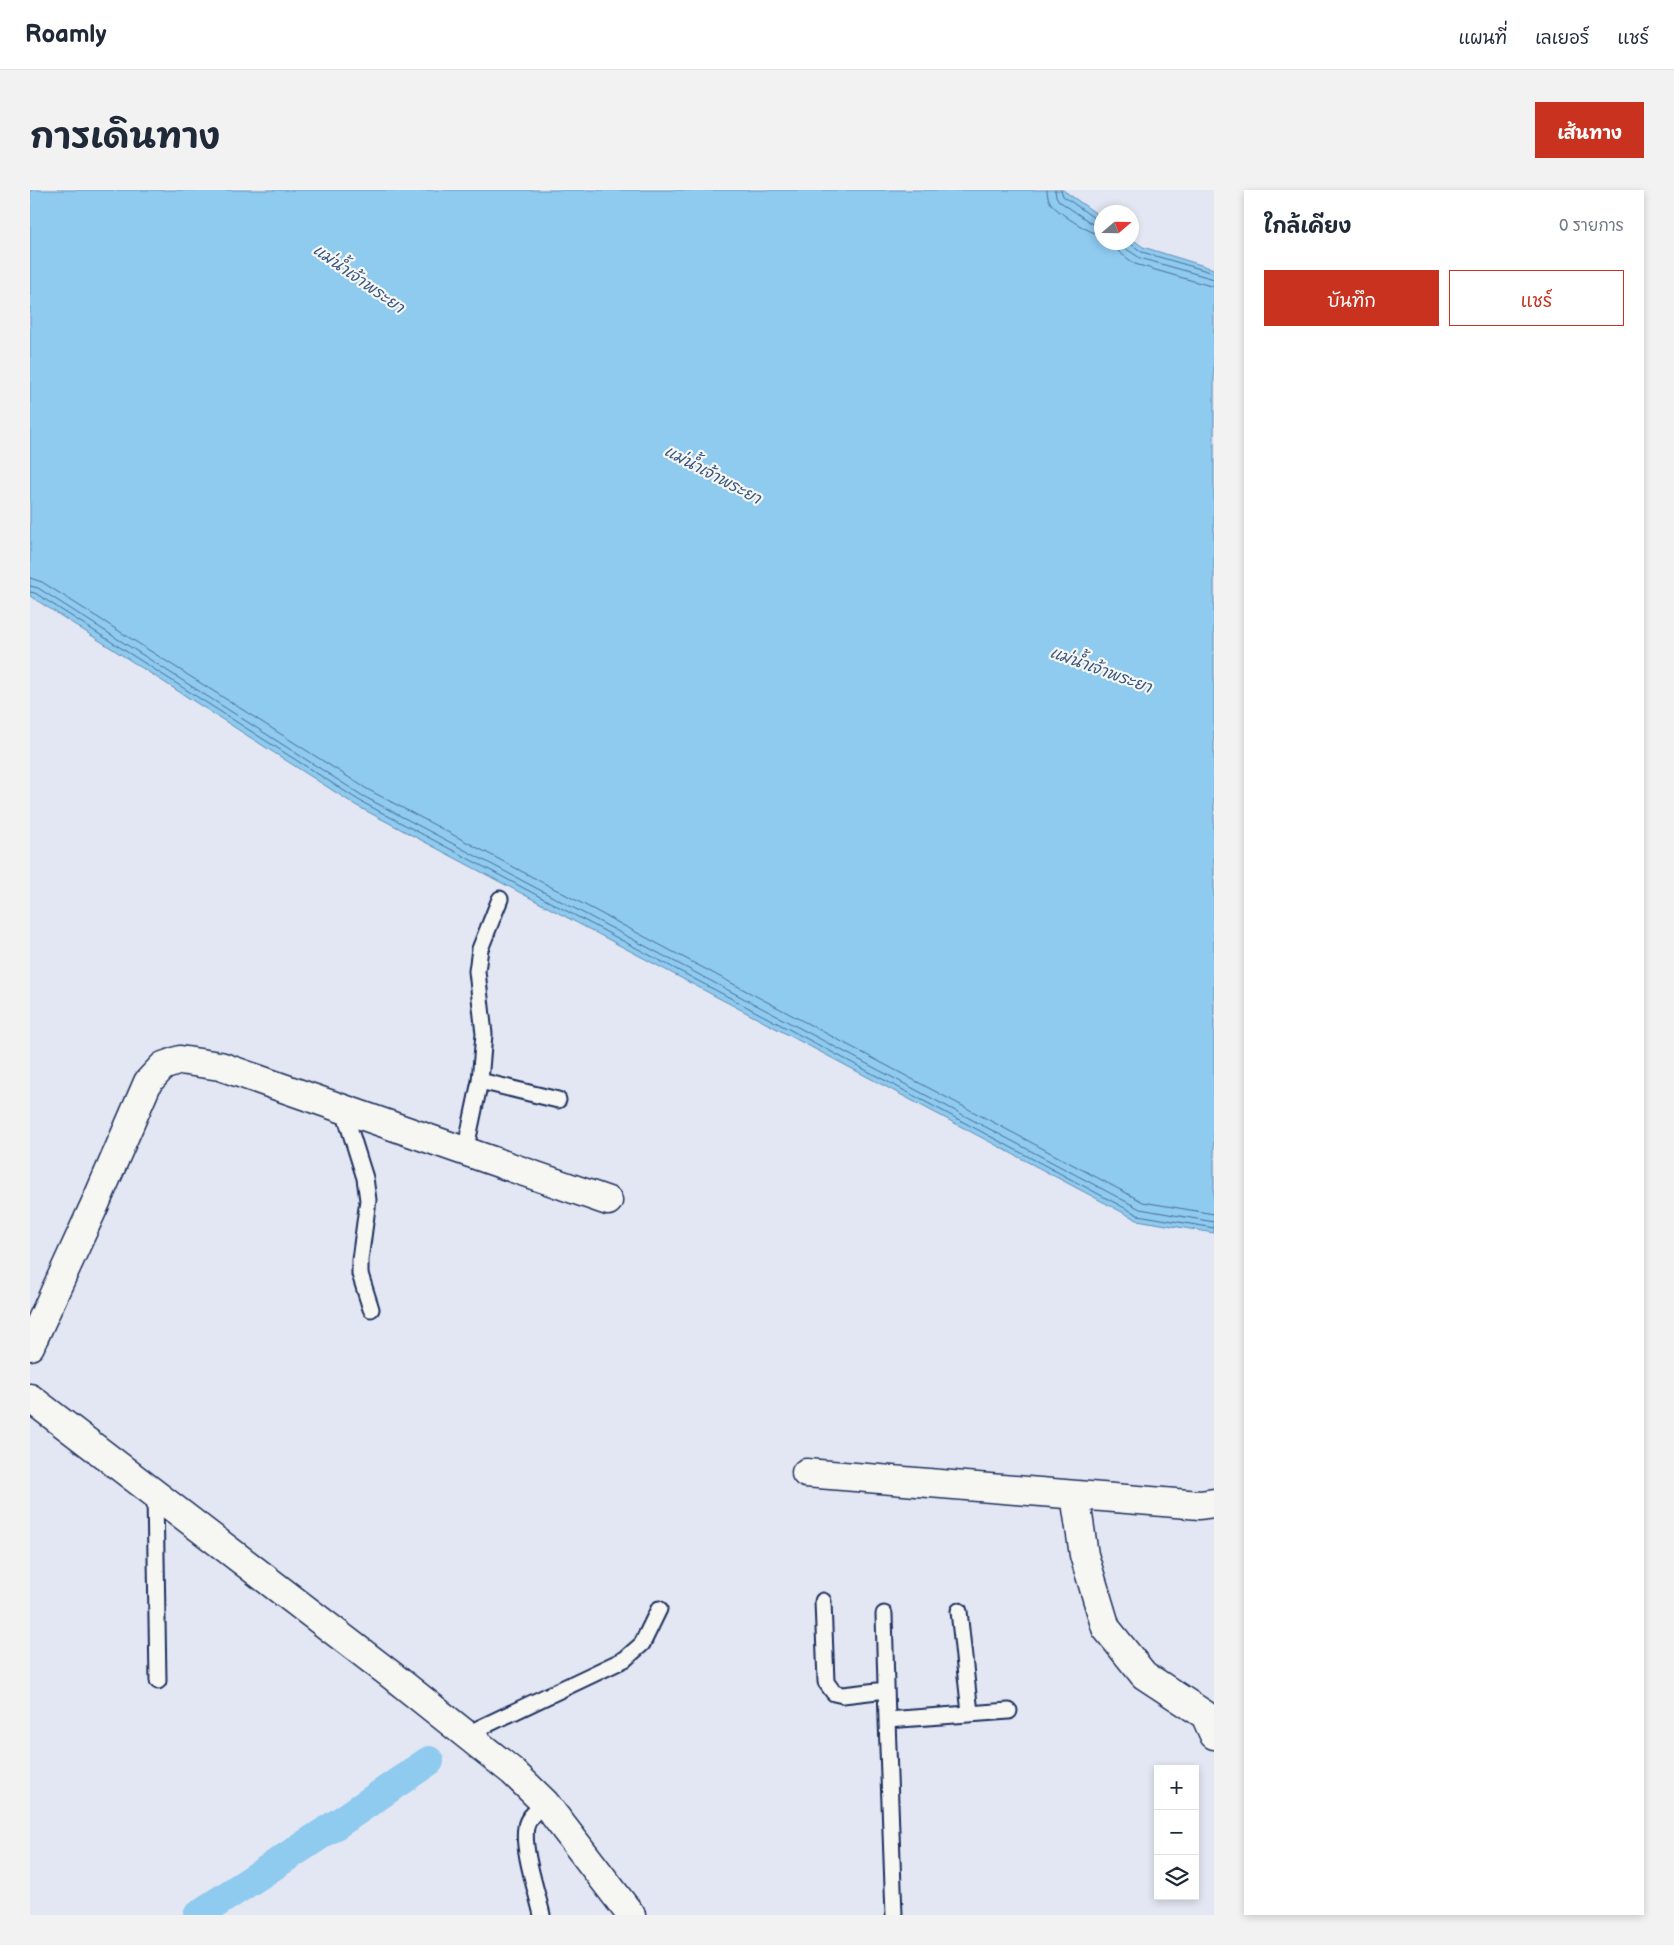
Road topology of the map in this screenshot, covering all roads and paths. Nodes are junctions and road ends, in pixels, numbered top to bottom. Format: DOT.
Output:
graph roads {
  1 [pos="500,899"];
  2 [pos="480,1081"];
  3 [pos="558,1100"];
  4 [pos="343,1108"];
  5 [pos="465,1152"];
  6 [pos="608,1201"];
  7 [pos="371,1309"];
  8 [pos="30,1346"];
  9 [pos="30,1398"];
  10 [pos="806,1473"];
  11 [pos="155,1495"];
  12 [pos="1075,1495"];
  13 [pos="1214,1503"];
  14 [pos="823,1602"];
  15 [pos="659,1609"];
  16 [pos="959,1611"];
  17 [pos="884,1614"];
  18 [pos="158,1681"];
  19 [pos="886,1690"];
  20 [pos="1010,1711"];
  21 [pos="970,1713"];
  22 [pos="886,1720"];
  23 [pos="1214,1735"];
  24 [pos="470,1739"];
  25 [pos="545,1803"];
  26 [pos="542,1915"];
  27 [pos="631,1915"];
  28 [pos="894,1915"];
  1 -- 2 [label="lane"];
  2 -- 3 [label="lane"];
  2 -- 5 [label="lane"];
  4 -- 5 [label="street"];
  4 -- 7 [label="lane"];
  4 -- 8 [label="street"];
  5 -- 6 [label="street"];
  9 -- 11 [label="street"];
  10 -- 12 [label="street"];
  11 -- 18 [label="lane"];
  11 -- 24 [label="street"];
  12 -- 13 [label="street"];
  12 -- 23 [label="street"];
  14 -- 19 [label="lane"];
  15 -- 24 [label="lane"];
  16 -- 21 [label="lane"];
  17 -- 19 [label="lane"];
  19 -- 22 [label="lane"];
  20 -- 21 [label="lane"];
  21 -- 22 [label="lane"];
  22 -- 28 [label="lane"];
  24 -- 25 [label="street"];
  25 -- 26 [label="lane"];
  25 -- 27 [label="street"];
}
